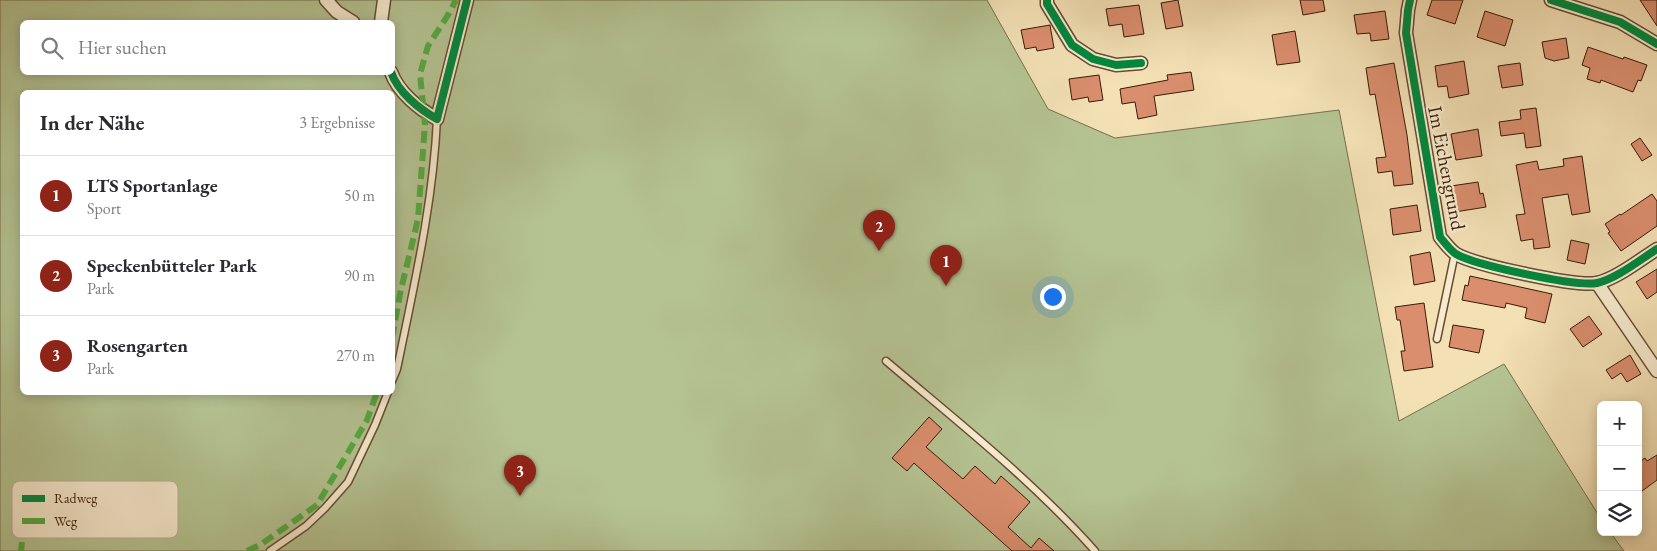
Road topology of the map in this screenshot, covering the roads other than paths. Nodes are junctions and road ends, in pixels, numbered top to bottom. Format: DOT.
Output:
graph roads {
  1 [pos="326,0"];
  2 [pos="384,0"];
  3 [pos="467,0"];
  4 [pos="1047,0"];
  5 [pos="1410,0"];
  6 [pos="1552,0"];
  7 [pos="350,20"];
  8 [pos="381,20"];
  9 [pos="1657,44"];
  10 [pos="1140,63"];
  11 [pos="392,75"];
  12 [pos="437,119"];
  13 [pos="1657,249"];
  14 [pos="1455,253"];
  15 [pos="1597,283"];
  16 [pos="1437,339"];
  17 [pos="886,361"];
  18 [pos="1657,371"];
  19 [pos="395,374"];
  20 [pos="387,395"];
  21 [pos="270,551"];
  22 [pos="1095,551"];
  1 -- 7 [label="street"];
  2 -- 8 [label="street"];
  3 -- 12 [label="street"];
  4 -- 10 [label="street"];
  5 -- 14 [label="street, Im Eichengrund"];
  6 -- 9 [label="street"];
  11 -- 12 [label="street"];
  12 -- 19 [label="lane"];
  13 -- 15 [label="street"];
  14 -- 15 [label="street, Im Eichengrund"];
  14 -- 16 [label="lane"];
  15 -- 18 [label="street"];
  17 -- 22 [label="lane"];
  20 -- 21 [label="lane"];
}
